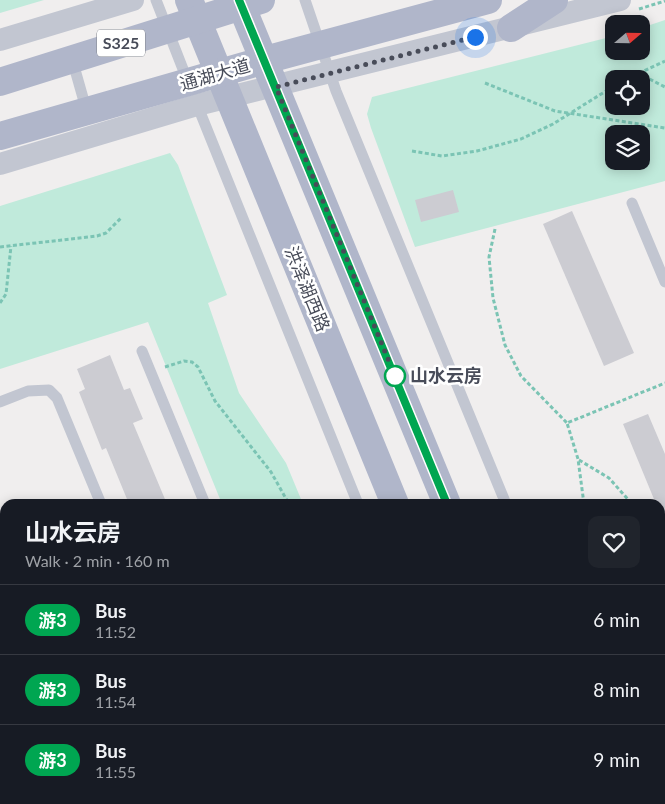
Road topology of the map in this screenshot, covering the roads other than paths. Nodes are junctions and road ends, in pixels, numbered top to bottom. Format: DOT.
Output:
graph roads {
  1 [pos="133,0"];
  2 [pos="156,0"];
  3 [pos="305,0"];
  4 [pos="488,0"];
  5 [pos="554,0"];
  6 [pos="620,0"];
  7 [pos="247,2"];
  8 [pos="192,10"];
  9 [pos="511,28"];
  10 [pos="166,29"];
  11 [pos="0,40"];
  12 [pos="320,46"];
  13 [pos="72,59"];
  14 [pos="265,60"];
  15 [pos="330,74"];
  16 [pos="0,82"];
  17 [pos="224,86"];
  18 [pos="276,87"];
  19 [pos="193,94"];
  20 [pos="87,112"];
  21 [pos="0,136"];
  22 [pos="0,164"];
  23 [pos="632,203"];
  24 [pos="665,282"];
  25 [pos="142,351"];
  26 [pos="0,402"];
  27 [pos="99,499"];
  28 [pos="203,499"];
  29 [pos="356,499"];
  30 [pos="393,499"];
  31 [pos="445,499"];
  32 [pos="504,499"];
  1 -- 11 [label="street"];
  2 -- 10 [label="lane"];
  3 -- 12 [label="lane"];
  4 -- 12 [label="main road, 通湖大道"];
  5 -- 9 [label="main road"];
  6 -- 9 [label="street"];
  7 -- 8 [label="main road, S325"];
  7 -- 14 [label="main road"];
  8 -- 10 [label="main road, S325"];
  8 -- 17 [label="main road, 洪泽湖西路"];
  9 -- 15 [label="street"];
  10 -- 13 [label="main road, S325"];
  10 -- 19 [label="lane"];
  12 -- 14 [label="main road, 通湖大道"];
  12 -- 15 [label="lane"];
  13 -- 16 [label="main road, S325"];
  13 -- 20 [label="lane"];
  14 -- 17 [label="main road, 通湖大道"];
  14 -- 18 [label="main road"];
  15 -- 18 [label="street"];
  15 -- 32 [label="lane"];
  17 -- 18 [label="street"];
  17 -- 19 [label="main road, 通湖大道"];
  17 -- 30 [label="main road, 洪泽湖西路"];
  18 -- 31 [label="main road"];
  19 -- 20 [label="main road, 通湖大道"];
  19 -- 22 [label="street"];
  19 -- 29 [label="lane"];
  20 -- 21 [label="main road, 通湖大道"];
  23 -- 24 [label="lane"];
  25 -- 28 [label="lane"];
  26 -- 27 [label="lane"];
}
